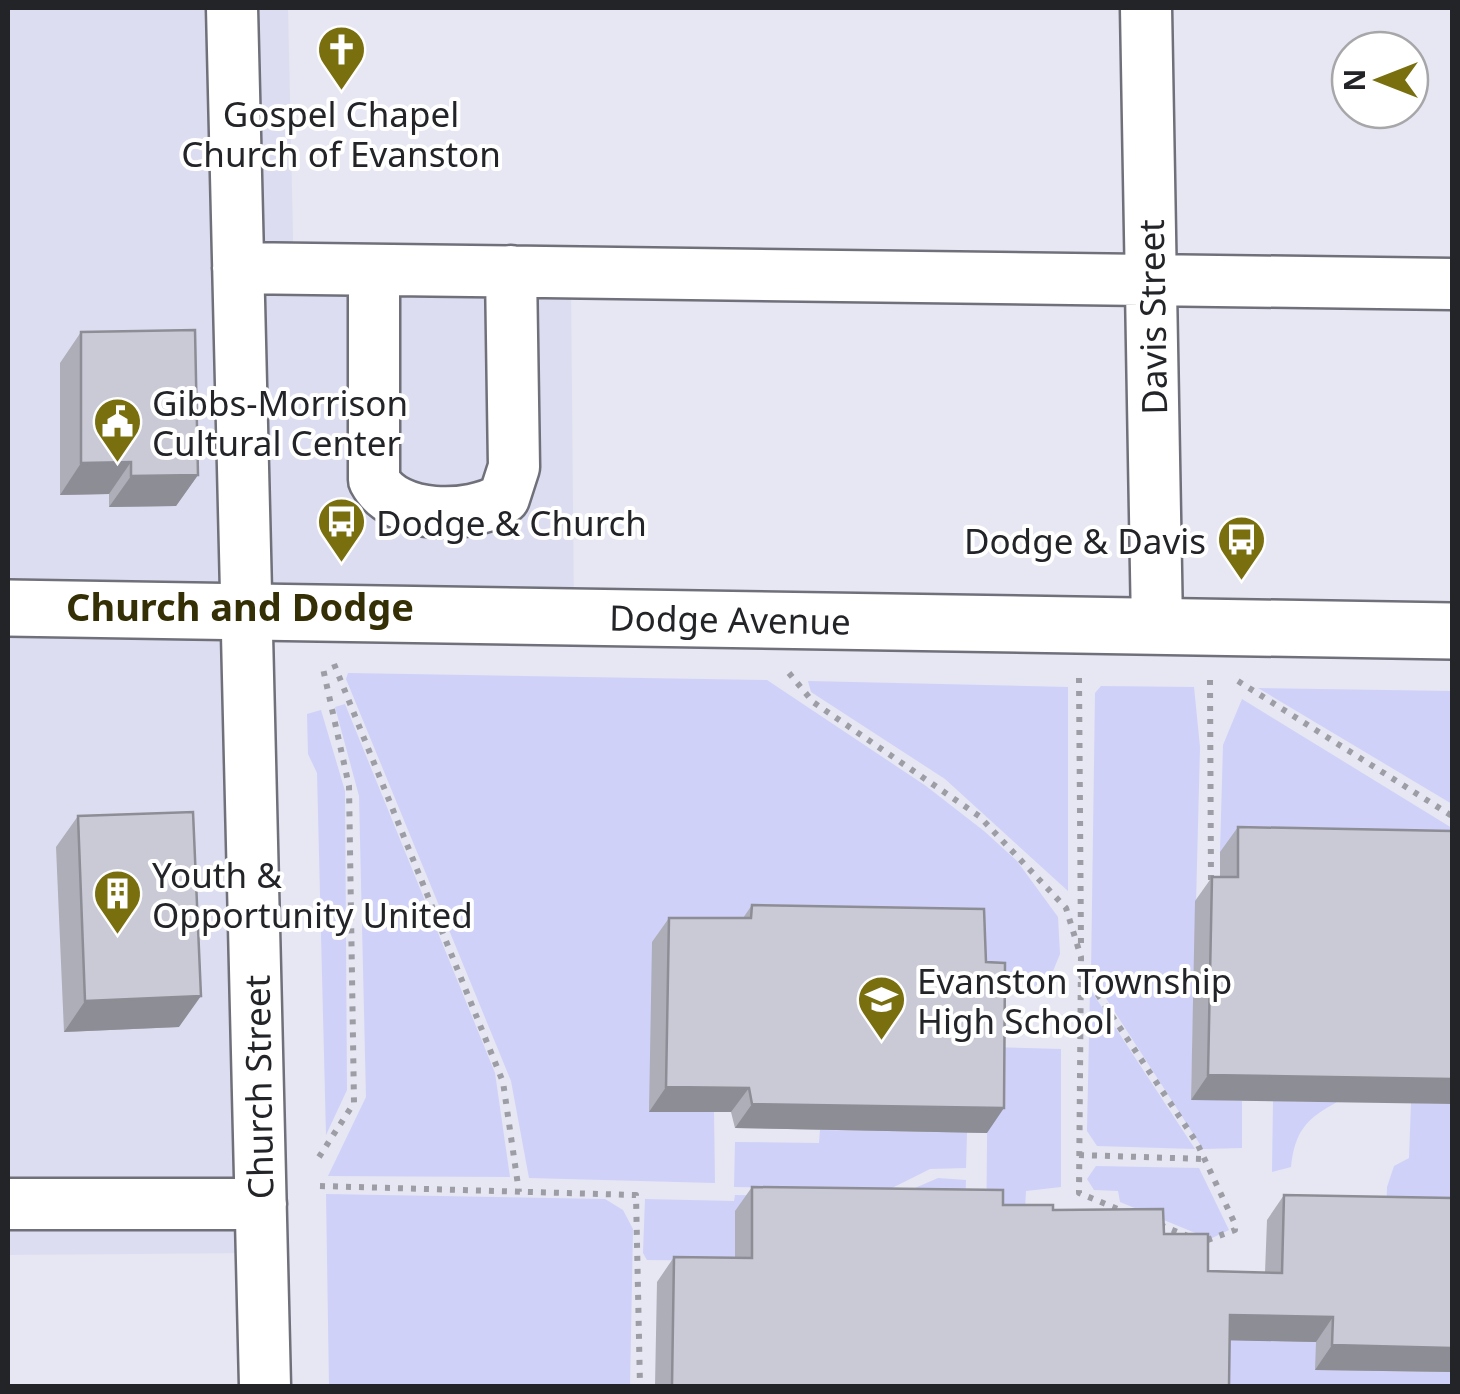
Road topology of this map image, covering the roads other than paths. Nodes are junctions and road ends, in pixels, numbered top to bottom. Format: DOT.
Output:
graph roads {
  1 [pos="232,8"];
  2 [pos="1146,8"];
  3 [pos="238,268"];
  4 [pos="374,270"];
  5 [pos="511,272"];
  6 [pos="1151,279"];
  7 [pos="1452,284"];
  8 [pos="8,608"];
  9 [pos="247,610"];
  10 [pos="1157,626"];
  11 [pos="1452,631"];
  12 [pos="8,1204"];
  13 [pos="261,1204"];
  14 [pos="264,1386"];
  1 -- 3 [label="street, Church Street"];
  2 -- 6 [label="street, Davis Street"];
  3 -- 4 [label="street"];
  3 -- 9 [label="street, Church Street"];
  4 -- 5 [label="street"];
  4 -- 5 [label="street"];
  5 -- 6 [label="street"];
  6 -- 7 [label="street"];
  6 -- 10 [label="street, Davis Street"];
  8 -- 9 [label="main road, Dodge Avenue"];
  9 -- 10 [label="main road, Dodge Avenue"];
  9 -- 13 [label="street, Church Street"];
  10 -- 11 [label="main road, Dodge Avenue"];
  12 -- 13 [label="street"];
  13 -- 14 [label="street, Church Street"];
}
